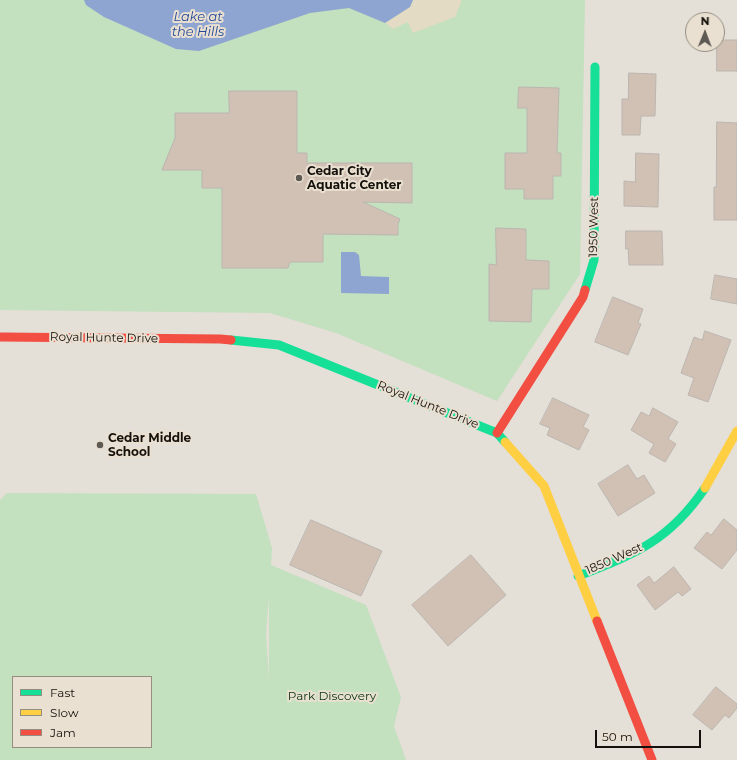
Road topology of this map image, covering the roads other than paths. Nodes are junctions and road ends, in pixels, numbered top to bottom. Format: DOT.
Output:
graph roads {
  1 [pos="595,67"];
  2 [pos="0,337"];
  3 [pos="737,431"];
  4 [pos="497,433"];
  5 [pos="578,576"];
  6 [pos="652,760"];
  1 -- 4 [label="main road, 1950 West"];
  2 -- 4 [label="main road, Royal Hunte Drive"];
  3 -- 5 [label="main road, 1850 West"];
  4 -- 5 [label="main road, Royal Hunte Drive"];
  5 -- 6 [label="main road, Royal Hunte Drive"];
}
